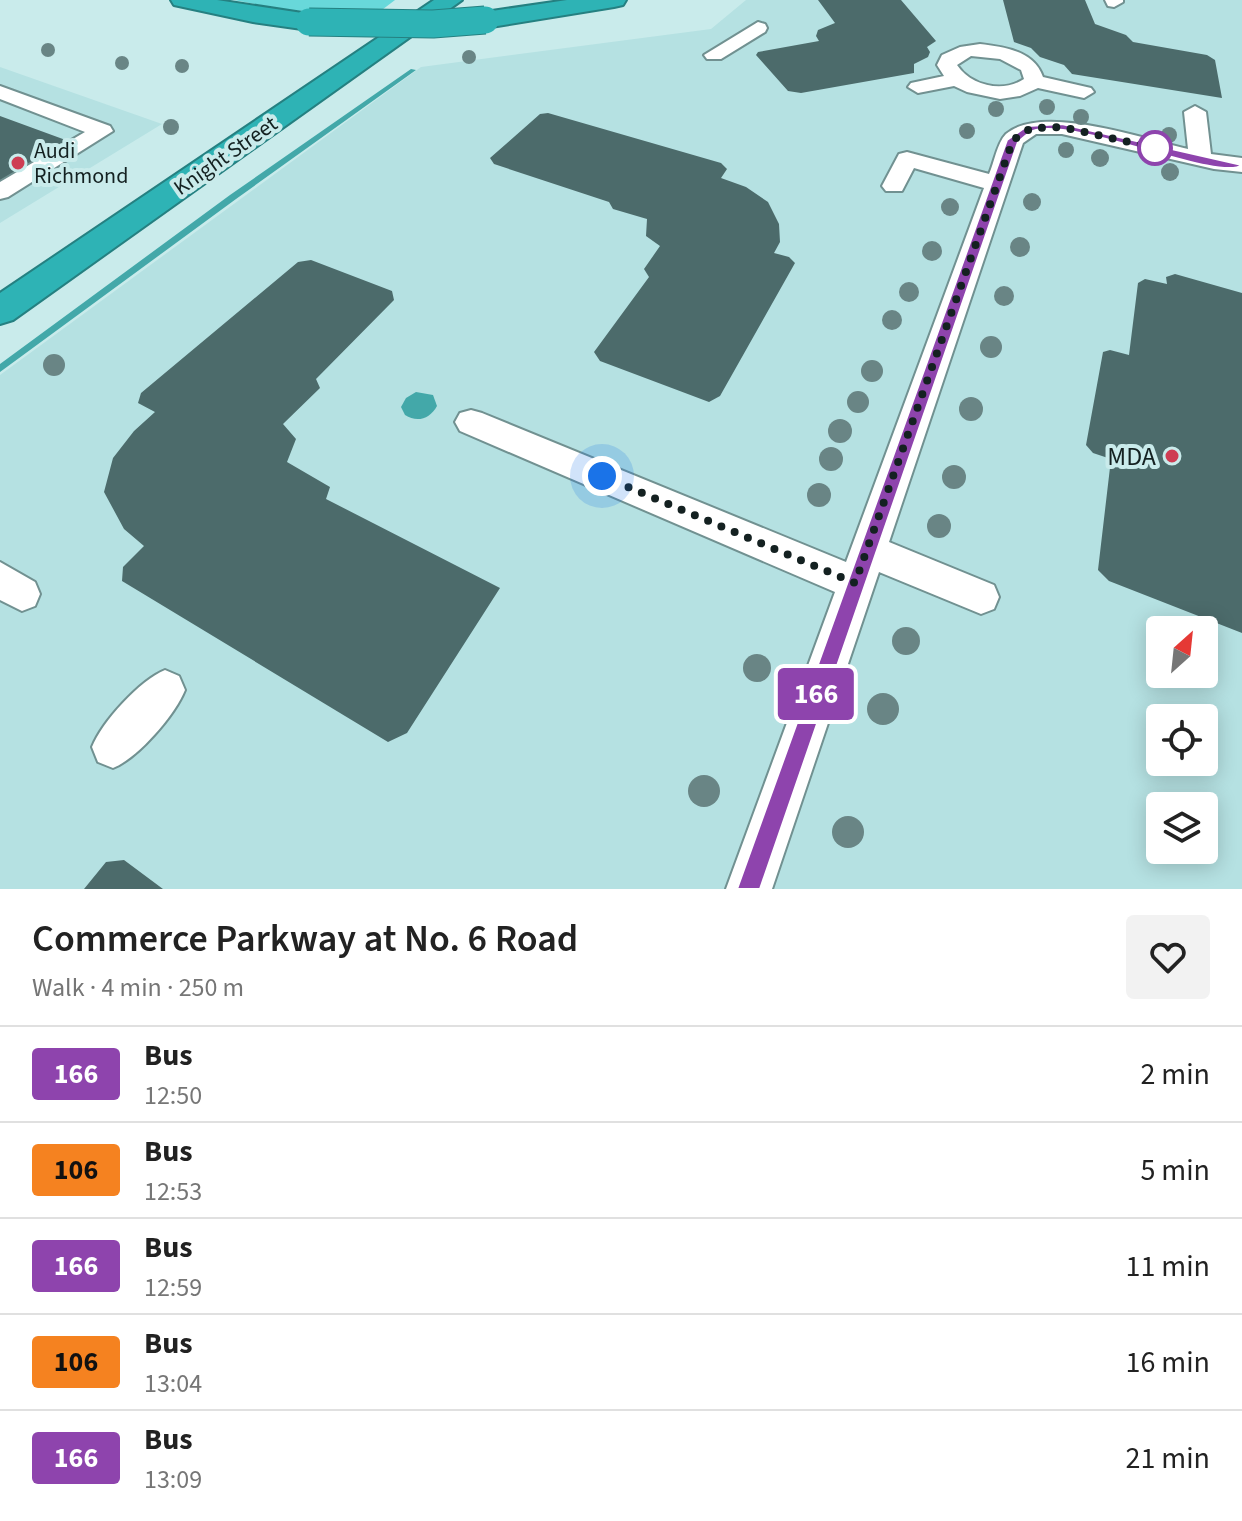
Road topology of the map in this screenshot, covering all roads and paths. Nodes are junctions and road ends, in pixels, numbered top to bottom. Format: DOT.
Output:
graph roads {
  1 [pos="183,0"];
  2 [pos="422,0"];
  3 [pos="450,0"];
  4 [pos="614,0"];
  5 [pos="758,28"];
  6 [pos="714,55"];
  7 [pos="957,79"];
  8 [pos="1034,81"];
  9 [pos="918,87"];
  10 [pos="0,92"];
  11 [pos="1084,92"];
  12 [pos="1195,112"];
  13 [pos="1200,159"];
  14 [pos="1242,165"];
  15 [pos="998,184"];
  16 [pos="894,186"];
  17 [pos="0,192"];
  18 [pos="0,279"];
  19 [pos="0,311"];
  20 [pos="471,422"];
  21 [pos="867,550"];
  22 [pos="855,583"];
  23 [pos="981,597"];
  24 [pos="165,690"];
  25 [pos="113,747"];
  26 [pos="749,889"];
  1 -- 4 [label="highway, bridge"];
  2 -- 18 [label="highway, Knight Street"];
  3 -- 19 [label="highway, Knight Street"];
  5 -- 6 [label="street"];
  7 -- 8 [label="street"];
  7 -- 8 [label="street"];
  7 -- 9 [label="street"];
  8 -- 11 [label="street"];
  10 -- 17 [label="street"];
  12 -- 13 [label="street"];
  13 -- 14 [label="street"];
  13 -- 15 [label="street"];
  15 -- 16 [label="street"];
  15 -- 21 [label="street"];
  20 -- 22 [label="street"];
  21 -- 22 [label="street"];
  21 -- 23 [label="street"];
  22 -- 26 [label="street"];
  24 -- 25 [label="street"];
}
